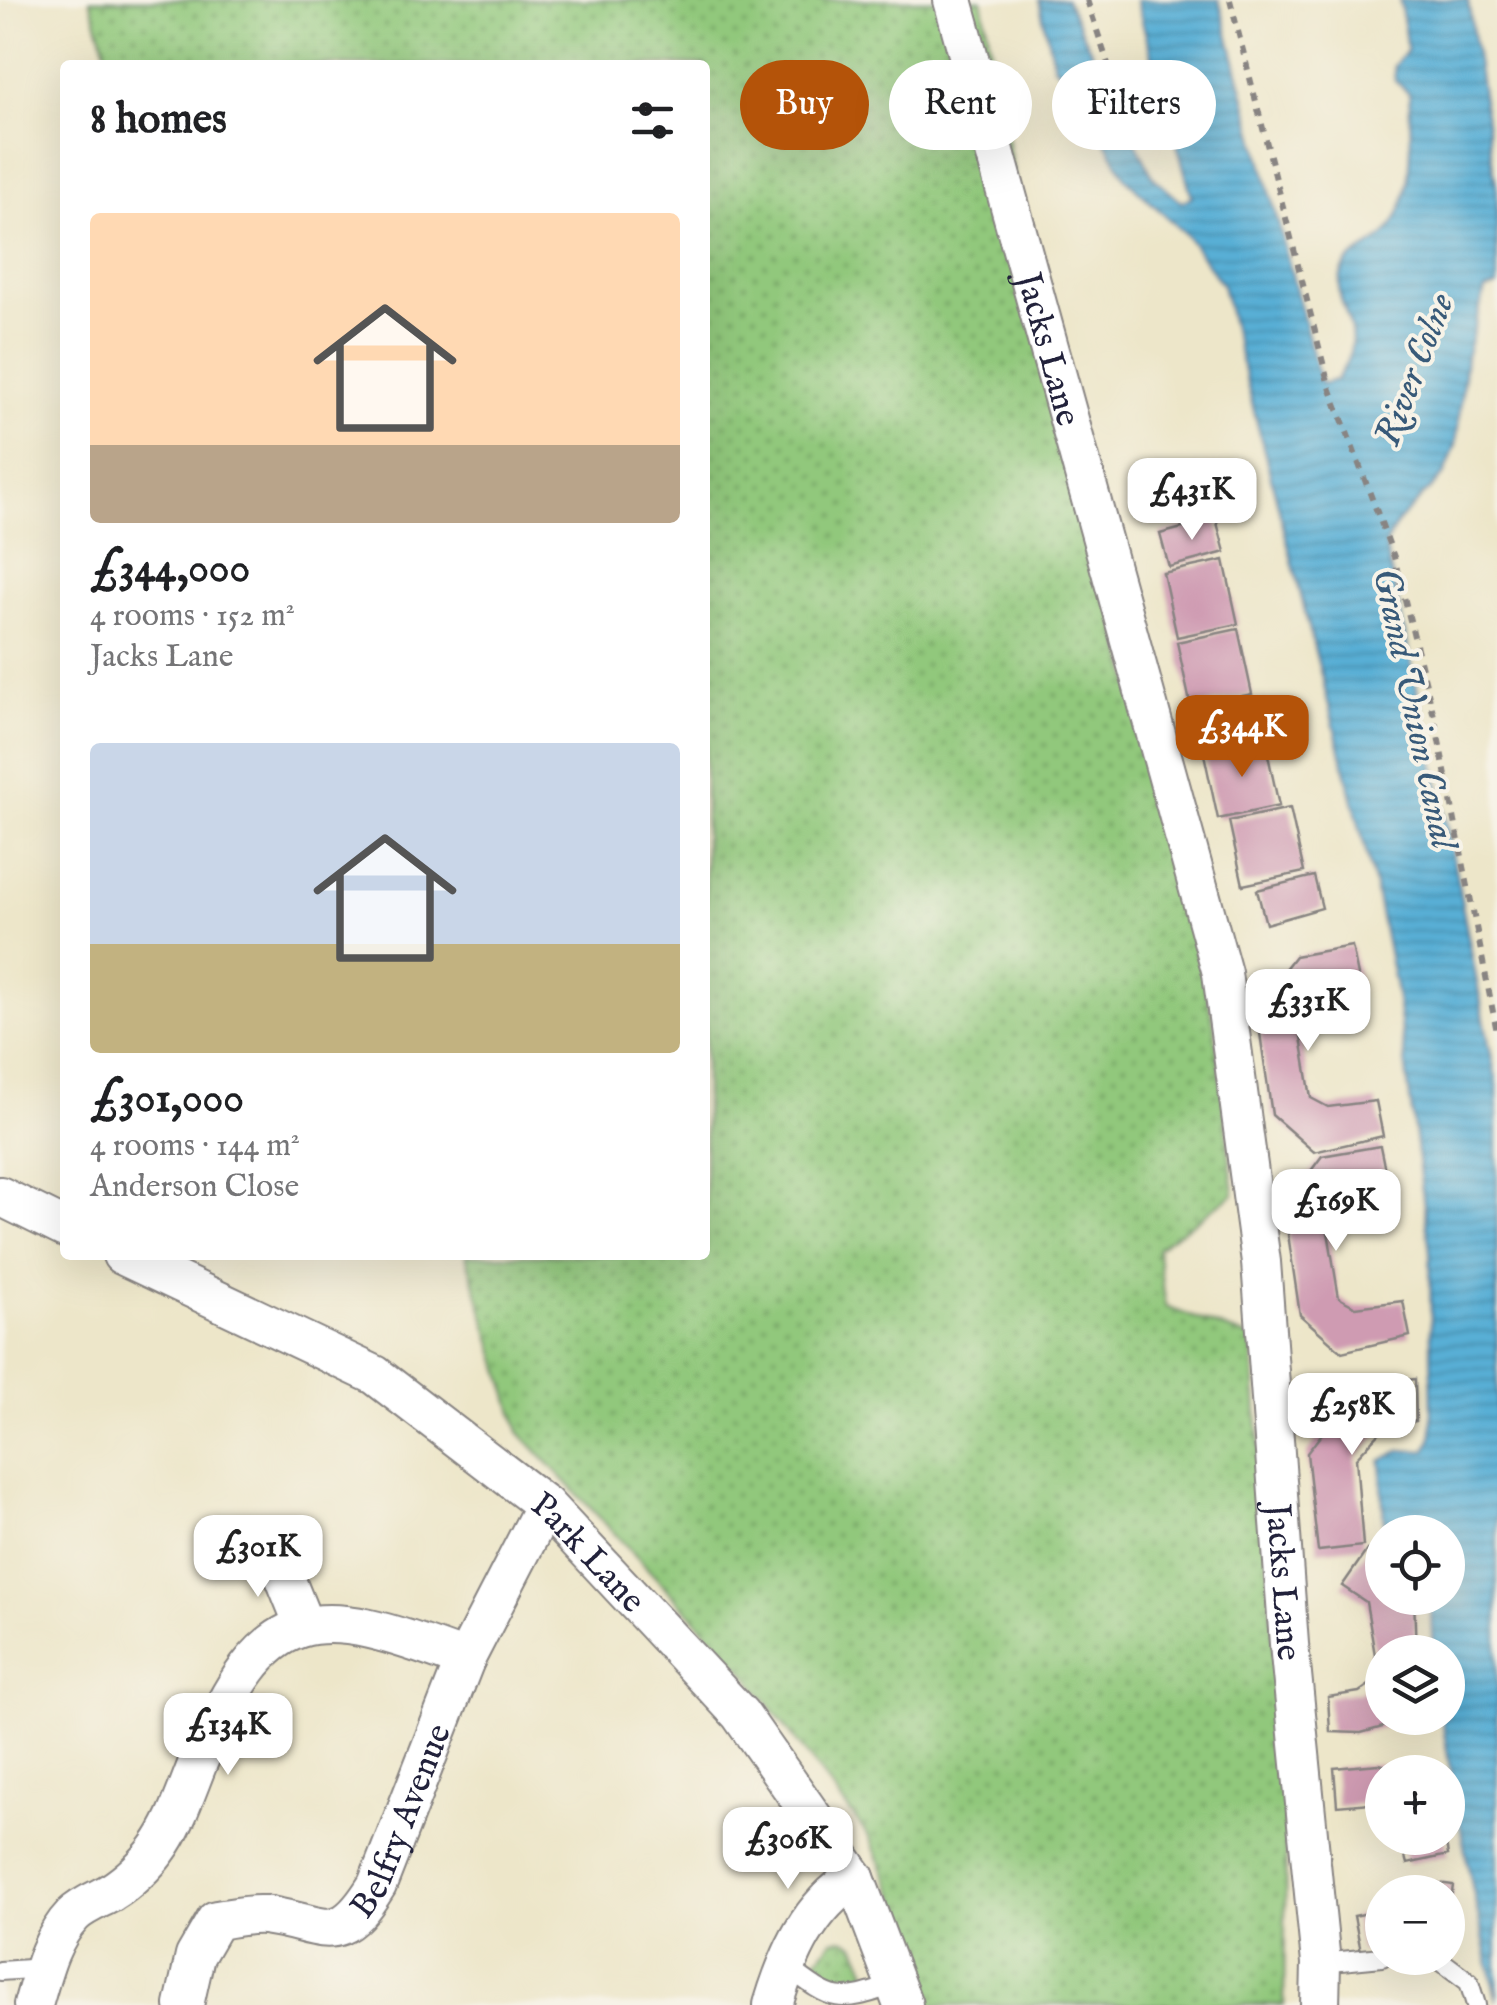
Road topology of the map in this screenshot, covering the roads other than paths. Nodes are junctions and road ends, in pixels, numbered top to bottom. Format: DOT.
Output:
graph roads {
  1 [pos="953,0"];
  2 [pos="4,1209"];
  3 [pos="60,1226"];
  4 [pos="133,1260"];
  5 [pos="545,1506"];
  6 [pos="274,1551"];
  7 [pos="304,1625"];
  8 [pos="465,1660"];
  9 [pos="855,1878"];
  10 [pos="1365,1959"];
  11 [pos="1321,1963"];
  12 [pos="785,1965"];
  13 [pos="44,1968"];
  14 [pos="0,1971"];
  15 [pos="1460,1975"];
  16 [pos="900,1994"];
  17 [pos="33,2005"];
  18 [pos="184,2005"];
  19 [pos="773,2005"];
  20 [pos="1320,2005"];
  21 [pos="1476,2005"];
  1 -- 11 [label="street, Jacks Lane"];
  2 -- 3 [label="street"];
  4 -- 5 [label="street, Park Lane"];
  5 -- 8 [label="street, Belfry Avenue"];
  5 -- 9 [label="street, Park Lane"];
  6 -- 7 [label="street"];
  7 -- 8 [label="street"];
  7 -- 13 [label="street"];
  8 -- 18 [label="street, Belfry Avenue"];
  9 -- 12 [label="street"];
  9 -- 16 [label="street, Park Lane"];
  10 -- 11 [label="lane"];
  11 -- 20 [label="street, Jacks Lane"];
  12 -- 16 [label="lane"];
  12 -- 19 [label="street"];
  13 -- 14 [label="lane"];
  13 -- 17 [label="street"];
  15 -- 21 [label="lane"];
}
